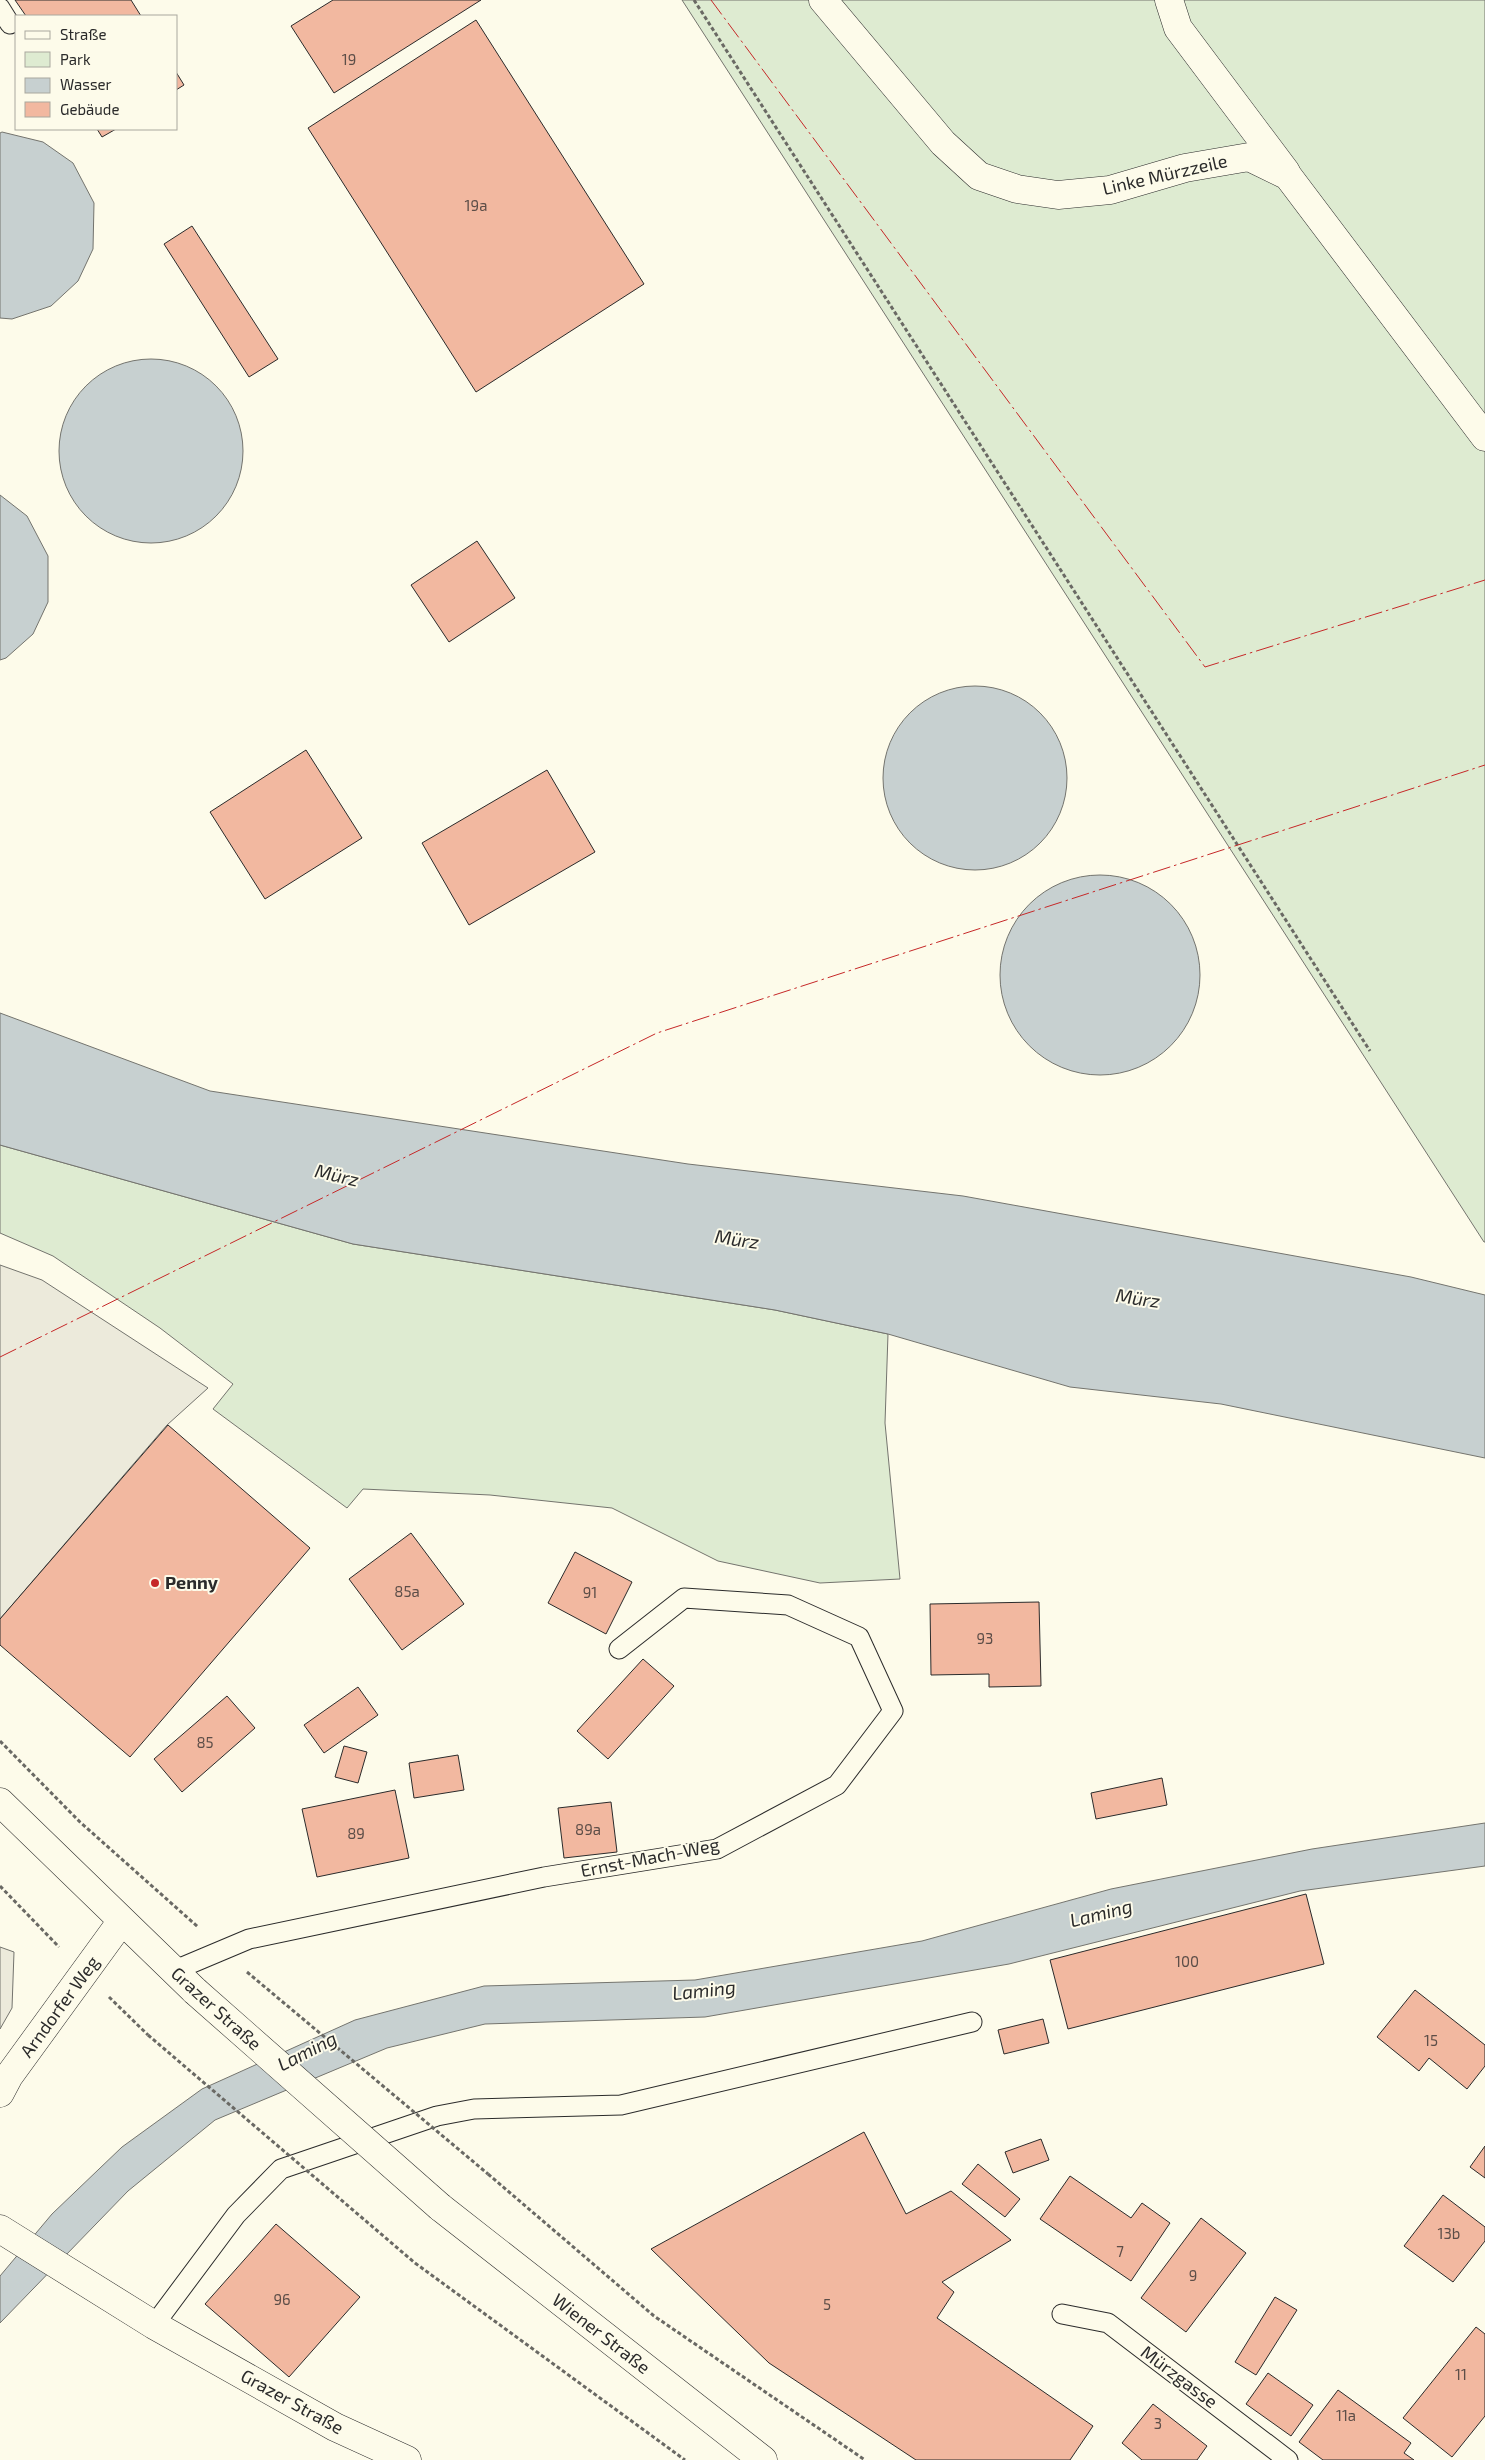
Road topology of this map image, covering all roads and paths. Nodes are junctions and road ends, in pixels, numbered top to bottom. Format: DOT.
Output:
graph roads {
  1 [pos="694,0"];
  2 [pos="823,0"];
  3 [pos="1170,0"];
  4 [pos="0,8"];
  5 [pos="10,24"];
  6 [pos="1288,176"];
  7 [pos="1485,437"];
  8 [pos="1370,1052"];
  9 [pos="619,1649"];
  10 [pos="0,1740"];
  11 [pos="0,1802"];
  12 [pos="121,1922"];
  13 [pos="223,1950"];
  14 [pos="173,1970"];
  15 [pos="972,2022"];
  16 [pos="148,2035"];
  17 [pos="0,2093"];
  18 [pos="440,2207"];
  19 [pos="0,2229"];
  20 [pos="1062,2314"];
  21 [pos="154,2324"];
  22 [pos="749,2457"];
  23 [pos="408,2460"];
  24 [pos="685,2460"];
  25 [pos="865,2460"];
  26 [pos="1288,2460"];
  1 -- 8 [label="path"];
  2 -- 6 [label="street, Linke Mürzzeile"];
  3 -- 6 [label="street"];
  4 -- 5 [label="lane"];
  6 -- 7 [label="street, Linke Mürzzeile"];
  9 -- 13 [label="lane, Ernst-Mach-Weg"];
  10 -- 13 [label="path"];
  11 -- 12 [label="street, Grazer Straße"];
  12 -- 14 [label="street, Grazer Straße"];
  12 -- 17 [label="street, Arndorfer Weg"];
  13 -- 14 [label="lane, Ernst-Mach-Weg"];
  13 -- 25 [label="path, bridge"];
  14 -- 18 [label="street, Grazer Straße, bridge"];
  15 -- 21 [label="lane"];
  16 -- 24 [label="path, bridge"];
  18 -- 22 [label="street, Wiener Straße"];
  19 -- 21 [label="street, Grazer Straße"];
  20 -- 26 [label="lane, Mürzgasse"];
  21 -- 23 [label="street, Grazer Straße"];
}
